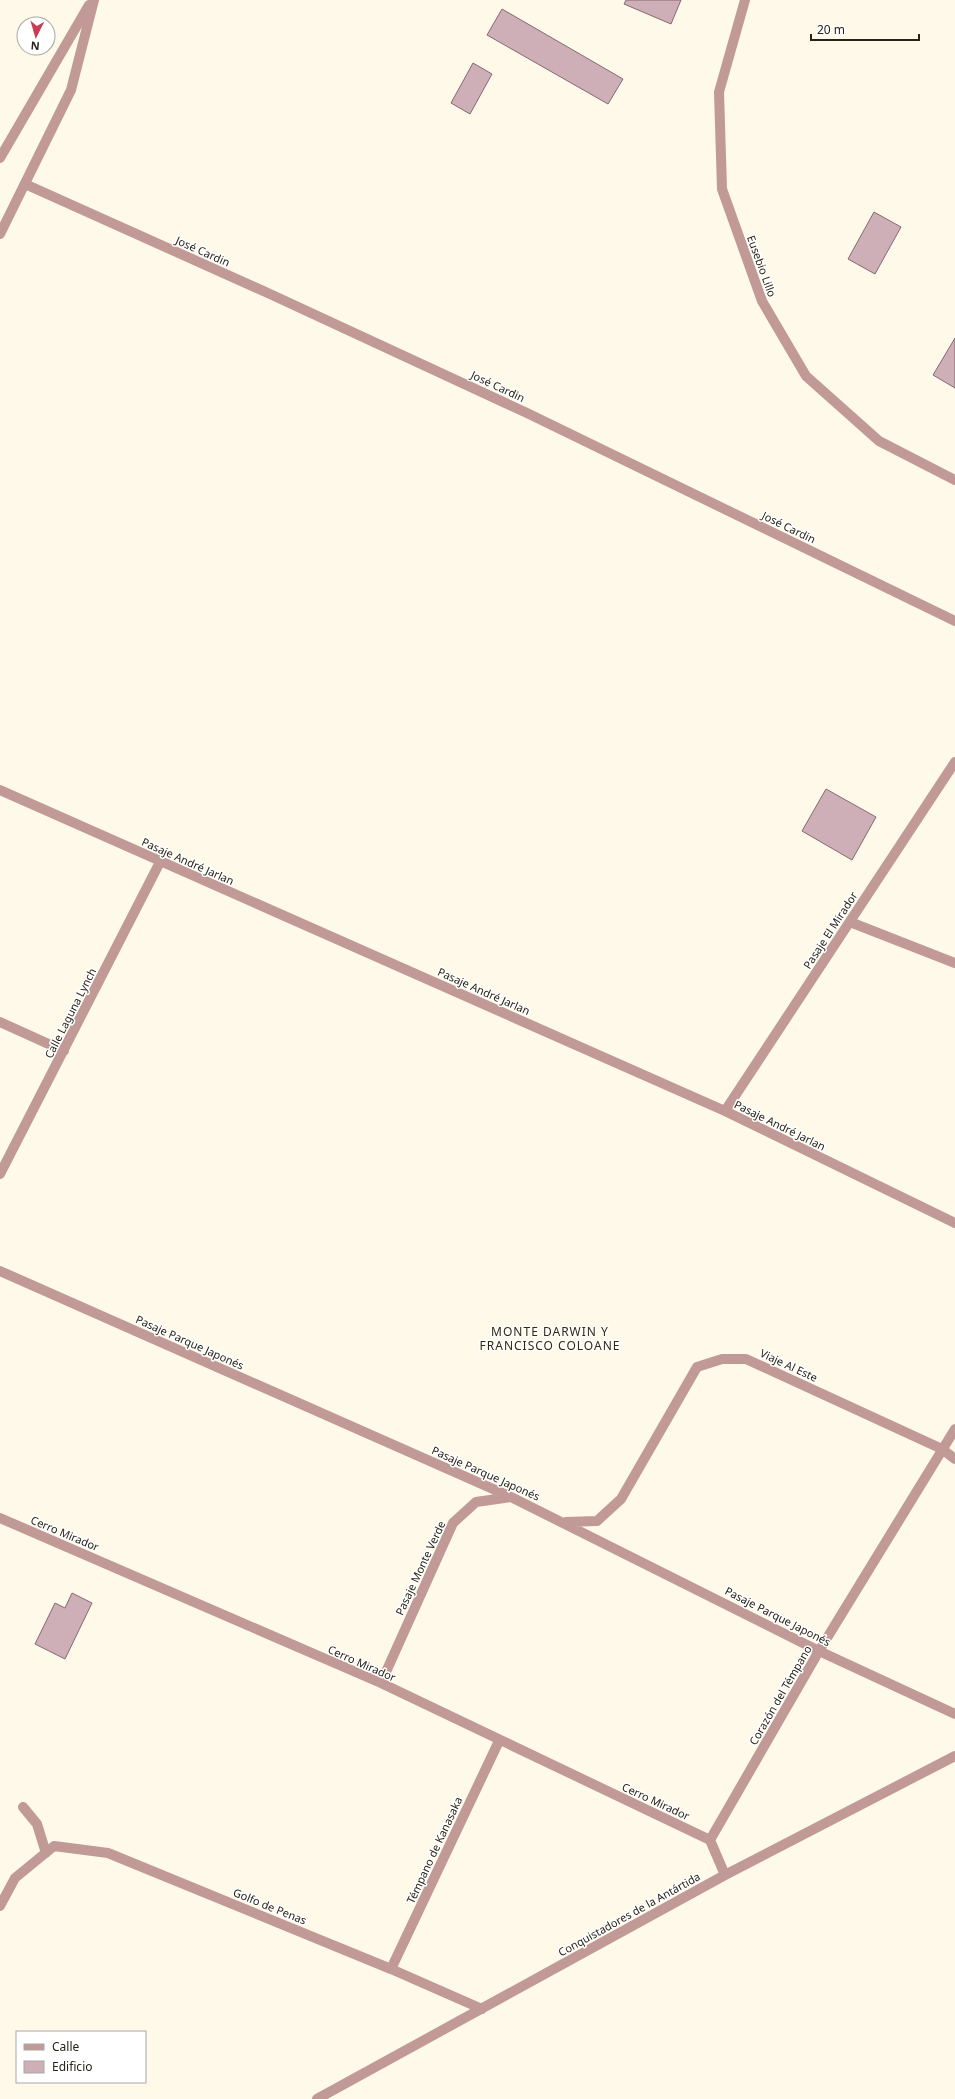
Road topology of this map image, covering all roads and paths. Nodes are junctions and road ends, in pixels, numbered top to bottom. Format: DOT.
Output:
graph roads {
  1 [pos="93,0"];
  2 [pos="744,0"];
  3 [pos="0,158"];
  4 [pos="25,184"];
  5 [pos="0,234"];
  6 [pos="955,480"];
  7 [pos="955,621"];
  8 [pos="955,762"];
  9 [pos="0,790"];
  10 [pos="160,862"];
  11 [pos="850,922"];
  12 [pos="955,963"];
  13 [pos="0,1022"];
  14 [pos="64,1051"];
  15 [pos="725,1111"];
  16 [pos="0,1174"];
  17 [pos="955,1223"];
  18 [pos="0,1271"];
  19 [pos="955,1429"];
  20 [pos="942,1449"];
  21 [pos="955,1459"];
  22 [pos="511,1497"];
  23 [pos="0,1518"];
  24 [pos="564,1522"];
  25 [pos="819,1651"];
  26 [pos="381,1683"];
  27 [pos="955,1714"];
  28 [pos="499,1741"];
  29 [pos="955,1756"];
  30 [pos="23,1807"];
  31 [pos="710,1840"];
  32 [pos="46,1853"];
  33 [pos="725,1875"];
  34 [pos="0,1906"];
  35 [pos="391,1969"];
  36 [pos="482,2009"];
  37 [pos="317,2099"];
  1 -- 3 [label="street"];
  1 -- 4 [label="street"];
  2 -- 6 [label="street, Eusebio Lillo"];
  4 -- 5 [label="street"];
  4 -- 7 [label="street, José Cardin"];
  8 -- 11 [label="street, Pasaje El Mirador"];
  9 -- 10 [label="street, Pasaje André Jarlan"];
  10 -- 14 [label="street, Calle Laguna Lynch"];
  10 -- 15 [label="street, Pasaje André Jarlan"];
  11 -- 12 [label="street"];
  11 -- 15 [label="street, Pasaje El Mirador"];
  13 -- 14 [label="street"];
  14 -- 16 [label="street, Calle Laguna Lynch"];
  15 -- 17 [label="street, Pasaje André Jarlan"];
  18 -- 22 [label="street, Pasaje Parque Japonés"];
  19 -- 20 [label="street, Corazón del Témpano"];
  20 -- 21 [label="street, Viaje Al Este"];
  20 -- 24 [label="street, Viaje Al Este"];
  20 -- 25 [label="street, Corazón del Témpano"];
  22 -- 24 [label="street, Pasaje Parque Japonés"];
  22 -- 26 [label="street, Pasaje Monte Verde"];
  23 -- 26 [label="street, Cerro Mirador"];
  24 -- 25 [label="street, Pasaje Parque Japonés"];
  25 -- 27 [label="street, Pasaje Parque Japonés"];
  25 -- 31 [label="street, Corazón del Témpano"];
  26 -- 28 [label="street, Cerro Mirador"];
  28 -- 31 [label="street, Cerro Mirador"];
  28 -- 35 [label="street, Témpano de Kanasaka"];
  29 -- 33 [label="street, Conquistadores de la Antártida"];
  30 -- 32 [label="street"];
  31 -- 33 [label="street"];
  32 -- 34 [label="street, Golfo de Penas"];
  32 -- 35 [label="street, Golfo de Penas"];
  33 -- 36 [label="street, Conquistadores de la Antártida"];
  35 -- 36 [label="street, Golfo de Penas"];
  36 -- 37 [label="street, Conquistadores de la Antártida"];
}
